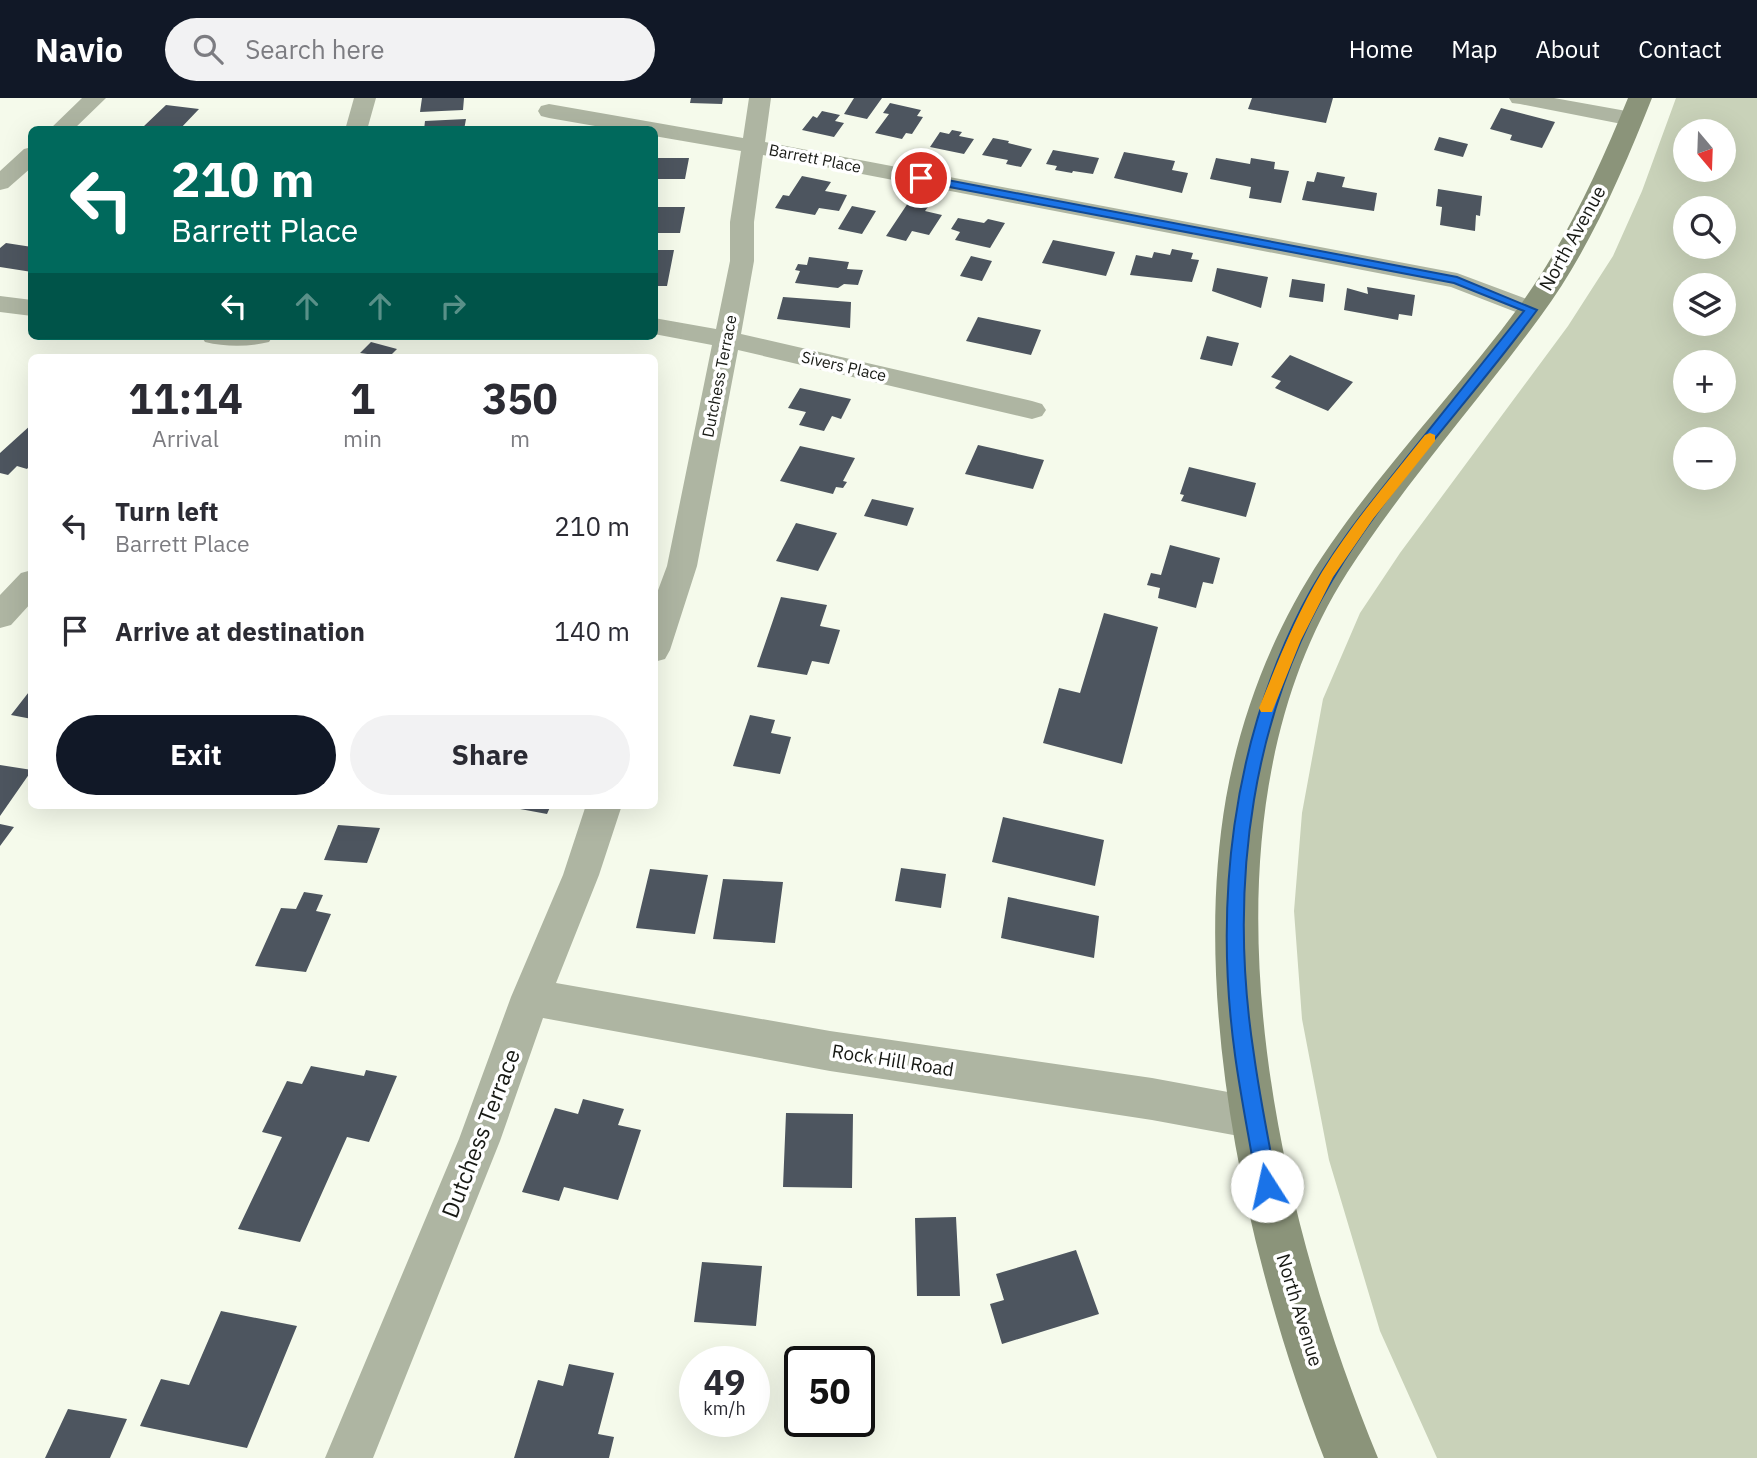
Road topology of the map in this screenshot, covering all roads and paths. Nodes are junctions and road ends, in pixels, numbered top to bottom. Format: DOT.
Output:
graph roads {
  1 [pos="95,98"];
  2 [pos="365,98"];
  3 [pos="760,98"];
  4 [pos="1520,98"];
  5 [pos="1636,109"];
  6 [pos="549,110"];
  7 [pos="64,126"];
  8 [pos="357,126"];
  9 [pos="639,126"];
  10 [pos="658,129"];
  11 [pos="752,146"];
  12 [pos="28,158"];
  13 [pos="0,183"];
  14 [pos="0,304"];
  15 [pos="28,308"];
  16 [pos="1531,310"];
  17 [pos="658,327"];
  18 [pos="727,339"];
  19 [pos="253,340"];
  20 [pos="239,354"];
  21 [pos="1032,410"];
  22 [pos="28,584"];
  23 [pos="0,616"];
  24 [pos="658,638"];
  25 [pos="603,809"];
  26 [pos="531,997"];
  27 [pos="1255,1118"];
  28 [pos="349,1458"];
  29 [pos="1351,1458"];
  1 -- 7 [label="street"];
  2 -- 8 [label="street"];
  3 -- 11 [label="street, Dutchess Terrace"];
  4 -- 5 [label="street"];
  5 -- 16 [label="main road, North Avenue"];
  6 -- 9 [label="street, Barrett Place"];
  10 -- 11 [label="street, Barrett Place"];
  11 -- 16 [label="street, Barrett Place"];
  11 -- 18 [label="street, Dutchess Terrace"];
  12 -- 13 [label="street"];
  14 -- 15 [label="street"];
  16 -- 27 [label="main road, North Avenue"];
  17 -- 18 [label="street, Sivers Place"];
  18 -- 21 [label="street, Sivers Place"];
  18 -- 24 [label="street, Dutchess Terrace"];
  19 -- 20 [label="street"];
  22 -- 23 [label="street"];
  25 -- 26 [label="street, Dutchess Terrace"];
  26 -- 27 [label="street, Rock Hill Road"];
  26 -- 28 [label="street, Dutchess Terrace"];
  27 -- 29 [label="main road, North Avenue"];
}
